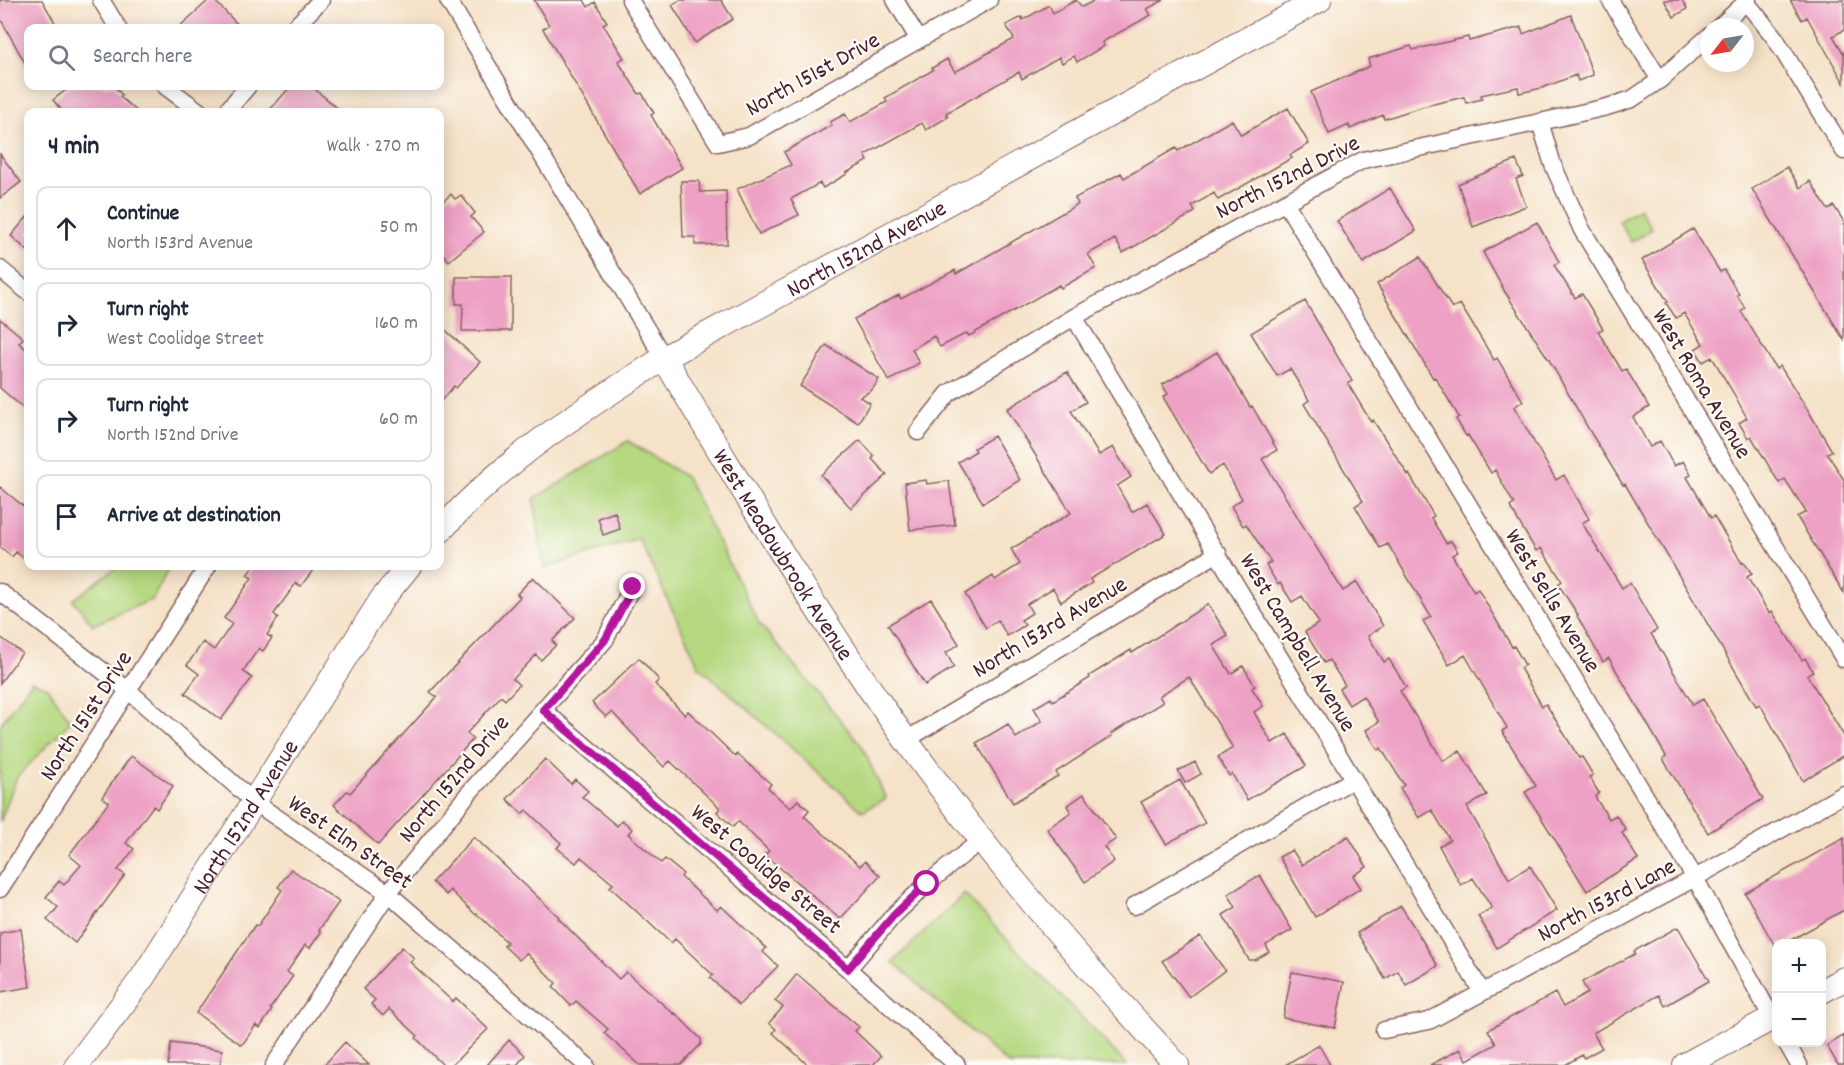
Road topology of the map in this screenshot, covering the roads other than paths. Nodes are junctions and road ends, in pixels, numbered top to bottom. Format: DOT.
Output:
graph roads {
  1 [pos="101,0"];
  2 [pos="321,0"];
  3 [pos="448,0"];
  4 [pos="630,0"];
  5 [pos="895,0"];
  6 [pos="989,0"];
  7 [pos="1319,0"];
  8 [pos="1610,0"];
  9 [pos="1747,1"];
  10 [pos="1729,18"];
  11 [pos="116,24"];
  12 [pos="298,24"];
  13 [pos="919,40"];
  14 [pos="1700,44"];
  15 [pos="1659,80"];
  16 [pos="170,90"];
  17 [pos="245,90"];
  18 [pos="195,108"];
  19 [pos="229,108"];
  20 [pos="1540,122"];
  21 [pos="1844,151"];
  22 [pos="1285,202"];
  23 [pos="0,269"];
  24 [pos="24,289"];
  25 [pos="1074,317"];
  26 [pos="664,358"];
  27 [pos="918,432"];
  28 [pos="444,527"];
  29 [pos="1218,553"];
  30 [pos="205,570"];
  31 [pos="406,570"];
  32 [pos="633,587"];
  33 [pos="0,592"];
  34 [pos="1844,659"];
  35 [pos="129,691"];
  36 [pos="543,710"];
  37 [pos="906,740"];
  38 [pos="1354,779"];
  39 [pos="1844,794"];
  40 [pos="254,802"];
  41 [pos="981,840"];
  42 [pos="1695,878"];
  43 [pos="0,889"];
  44 [pos="388,893"];
  45 [pos="1134,906"];
  46 [pos="848,969"];
  47 [pos="1844,979"];
  48 [pos="1826,988"];
  49 [pos="1482,992"];
  50 [pos="1772,1015"];
  51 [pos="1772,1022"];
  52 [pos="1384,1030"];
  53 [pos="1789,1047"];
  54 [pos="77,1065"];
  55 [pos="274,1065"];
  56 [pos="586,1065"];
  57 [pos="957,1065"];
  58 [pos="1177,1065"];
  59 [pos="1685,1065"];
  60 [pos="1799,1065"];
  1 -- 11 [label="street"];
  2 -- 12 [label="street"];
  3 -- 26 [label="street, West Meadowbrook Avenue"];
  4 -- 13 [label="street, North 151st Drive"];
  5 -- 13 [label="street"];
  6 -- 13 [label="street, North 151st Drive"];
  7 -- 26 [label="street, North 152nd Avenue"];
  8 -- 15 [label="street"];
  9 -- 10 [label="street"];
  9 -- 21 [label="street"];
  14 -- 15 [label="street, North 152nd Drive"];
  15 -- 20 [label="street, North 152nd Drive"];
  16 -- 18 [label="street"];
  17 -- 19 [label="street"];
  20 -- 22 [label="street, North 152nd Drive"];
  20 -- 34 [label="street, West Roma Avenue"];
  22 -- 25 [label="street, North 152nd Drive"];
  22 -- 42 [label="street, West Sells Avenue"];
  23 -- 24 [label="street"];
  25 -- 27 [label="street, North 152nd Drive"];
  25 -- 29 [label="street, West Campbell Avenue"];
  26 -- 28 [label="street, North 152nd Avenue"];
  26 -- 37 [label="street, West Meadowbrook Avenue"];
  29 -- 37 [label="street, North 153rd Avenue"];
  29 -- 38 [label="street, West Campbell Avenue"];
  30 -- 35 [label="street, North 151st Drive"];
  31 -- 40 [label="street, North 152nd Avenue"];
  32 -- 36 [label="street, North 152nd Drive"];
  33 -- 35 [label="street, West Elm Street"];
  35 -- 40 [label="street, West Elm Street"];
  35 -- 43 [label="street, North 151st Drive"];
  36 -- 44 [label="street, North 152nd Drive"];
  36 -- 46 [label="street, West Coolidge Street"];
  37 -- 41 [label="street, West Meadowbrook Avenue"];
  38 -- 45 [label="street"];
  38 -- 49 [label="street, West Campbell Avenue"];
  39 -- 42 [label="street, North 153rd Lane"];
  40 -- 44 [label="street, West Elm Street"];
  40 -- 54 [label="street, North 152nd Avenue"];
  41 -- 46 [label="street"];
  41 -- 58 [label="street, West Meadowbrook Avenue"];
  42 -- 49 [label="street, North 153rd Lane"];
  42 -- 50 [label="street, West Sells Avenue"];
  44 -- 55 [label="street, North 152nd Drive"];
  44 -- 56 [label="street, West Elm Street"];
  46 -- 57 [label="street, West Coolidge Street"];
  47 -- 48 [label="street"];
  49 -- 52 [label="street, North 153rd Lane"];
  51 -- 59 [label="street"];
  53 -- 60 [label="street"];
}
